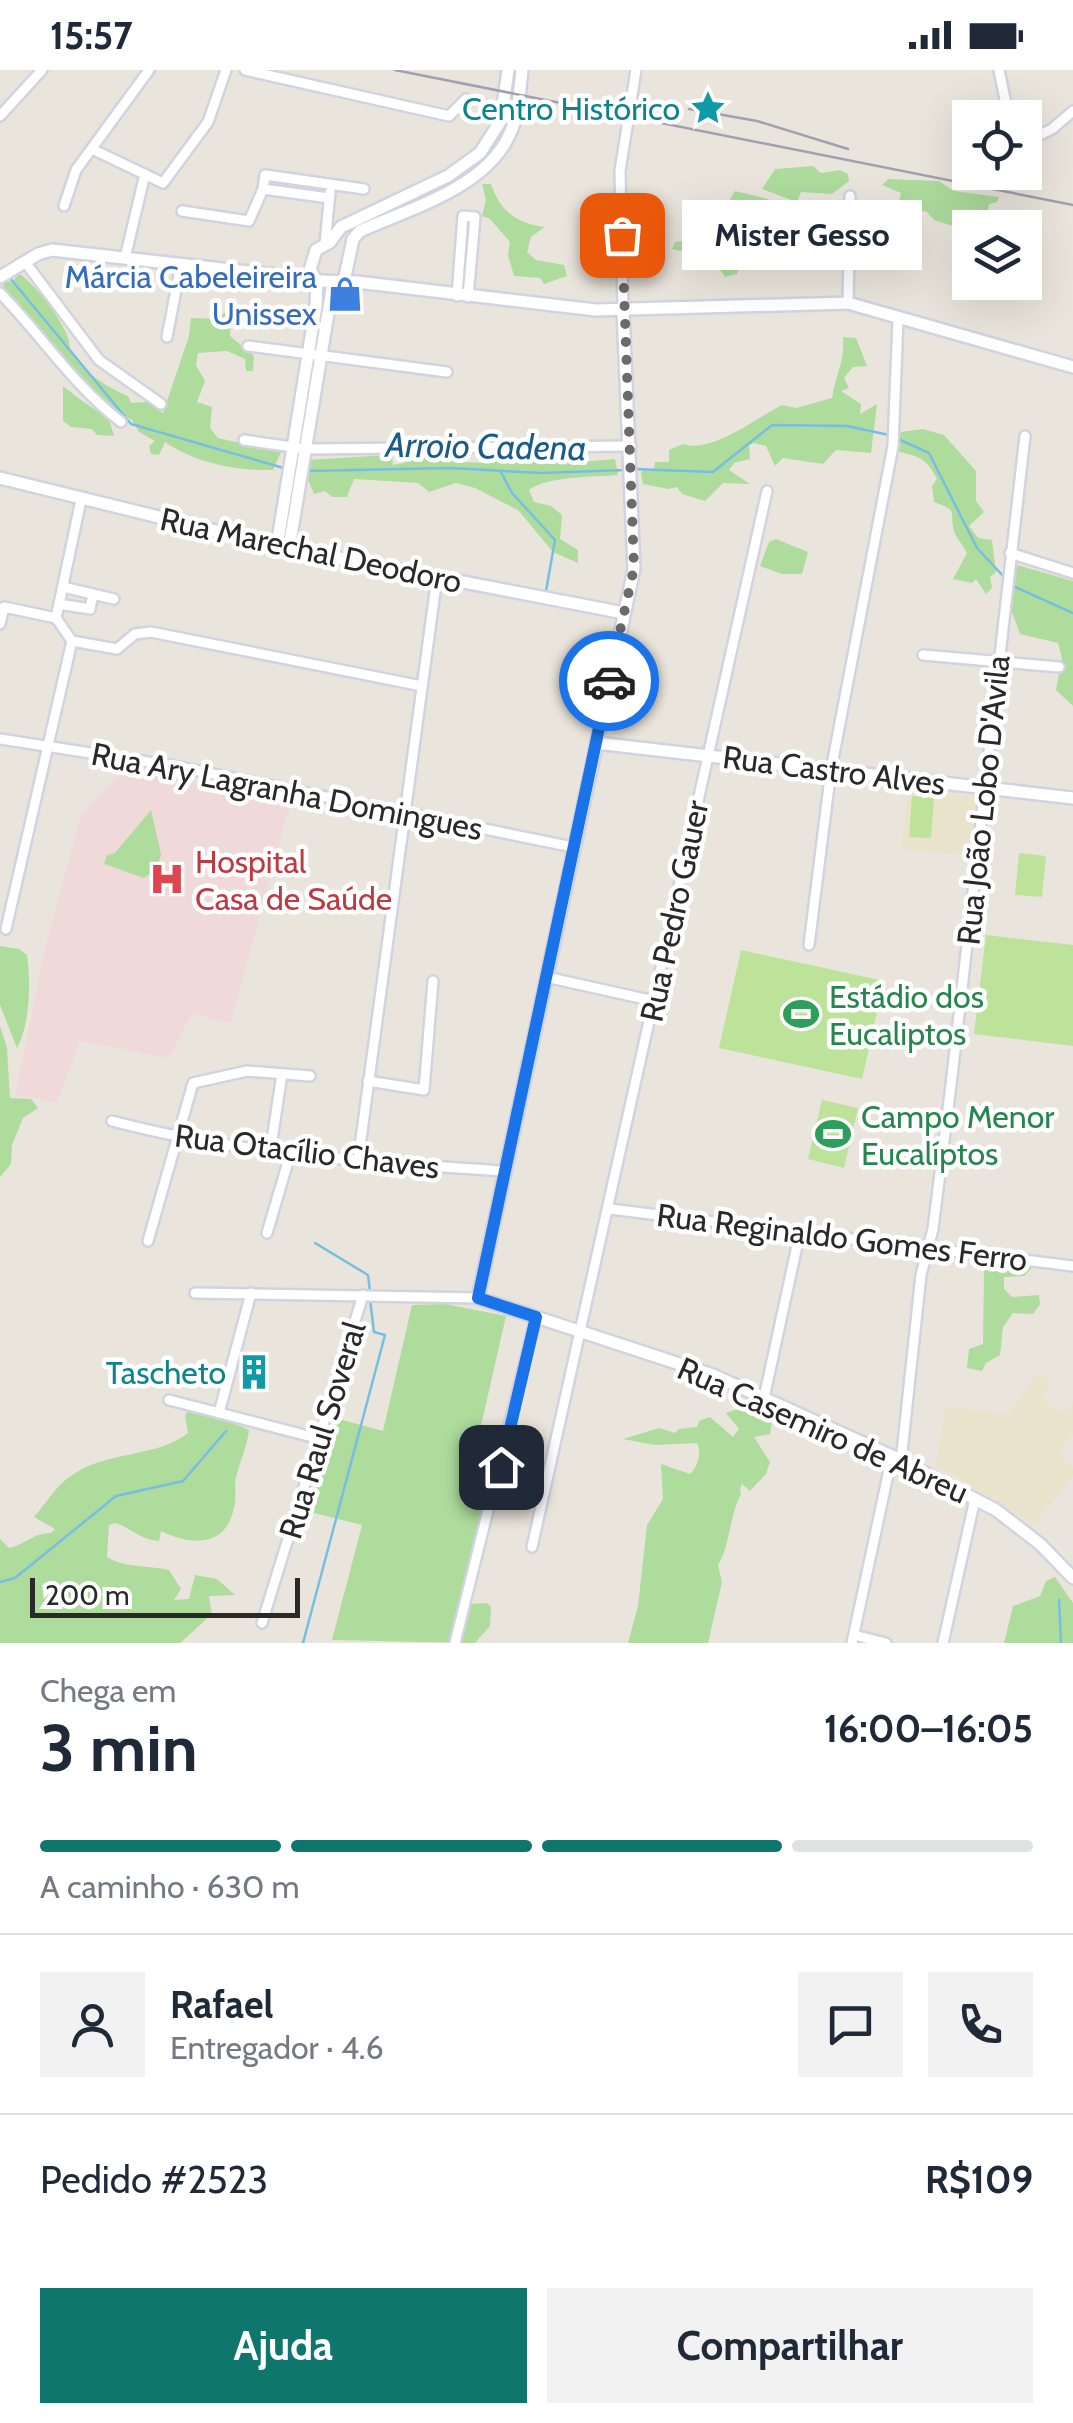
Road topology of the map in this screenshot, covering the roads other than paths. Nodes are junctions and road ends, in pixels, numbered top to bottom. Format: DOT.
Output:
graph roads {
  1 [pos="42,70"];
  2 [pos="149,70"];
  3 [pos="226,70"];
  4 [pos="246,70"];
  5 [pos="508,70"];
  6 [pos="522,70"];
  7 [pos="636,70"];
  8 [pos="999,70"];
  9 [pos="466,99"];
  10 [pos="1005,100"];
  11 [pos="1073,111"];
  12 [pos="0,116"];
  13 [pos="1042,134"];
  14 [pos="92,148"];
  15 [pos="145,174"];
  16 [pos="330,184"];
  17 [pos="263,189"];
  18 [pos="364,190"];
  19 [pos="850,196"];
  20 [pos="329,198"];
  21 [pos="64,206"];
  22 [pos="182,212"];
  23 [pos="327,243"];
  24 [pos="348,254"];
  25 [pos="126,258"];
  26 [pos="25,262"];
  27 [pos="181,264"];
  28 [pos="0,277"];
  29 [pos="315,280"];
  30 [pos="339,282"];
  31 [pos="0,293"];
  32 [pos="462,296"];
  33 [pos="848,303"];
  34 [pos="623,311"];
  35 [pos="898,319"];
  36 [pos="167,337"];
  37 [pos="248,346"];
  38 [pos="314,354"];
  39 [pos="1073,367"];
  40 [pos="446,372"];
  41 [pos="161,404"];
  42 [pos="121,422"];
  43 [pos="1025,436"];
  44 [pos="244,440"];
  45 [pos="631,446"];
  46 [pos="298,453"];
  47 [pos="0,478"];
  48 [pos="767,491"];
  49 [pos="80,500"];
  50 [pos="283,547"];
  51 [pos="1010,553"];
  52 [pos="1073,573"];
  53 [pos="437,577"];
  54 [pos="63,587"];
  55 [pos="93,594"];
  56 [pos="114,599"];
  57 [pos="59,604"];
  58 [pos="624,613"];
  59 [pos="56,618"];
  60 [pos="0,624"];
  61 [pos="72,642"];
  62 [pos="923,655"];
  63 [pos="998,662"];
  64 [pos="1059,667"];
  65 [pos="422,686"];
  66 [pos="0,739"];
  67 [pos="596,743"];
  68 [pos="50,746"];
  69 [pos="707,756"];
  70 [pos="831,770"];
  71 [pos="985,788"];
  72 [pos="1073,798"];
  73 [pos="405,815"];
  74 [pos="574,848"];
  75 [pos="6,929"];
  76 [pos="809,945"];
  77 [pos="546,976"];
  78 [pos="433,981"];
  79 [pos="654,1001"];
  80 [pos="282,1074"];
  81 [pos="310,1076"];
  82 [pos="368,1081"];
  83 [pos="112,1121"];
  84 [pos="177,1138"];
  85 [pos="270,1153"];
  86 [pos="290,1155"];
  87 [pos="358,1161"];
  88 [pos="504,1171"];
  89 [pos="610,1209"];
  90 [pos="800,1232"];
  91 [pos="266,1233"];
  92 [pos="148,1241"];
  93 [pos="927,1248"];
  94 [pos="1073,1266"];
  95 [pos="194,1293"];
  96 [pos="251,1293"];
  97 [pos="363,1294"];
  98 [pos="478,1298"];
  99 [pos="536,1317"];
  100 [pos="582,1332"];
  101 [pos="764,1398"];
  102 [pos="169,1400"];
  103 [pos="219,1413"];
  104 [pos="320,1439"];
  105 [pos="896,1458"];
  106 [pos="975,1499"];
  107 [pos="532,1547"];
  108 [pos="1073,1578"];
  109 [pos="262,1623"];
  110 [pos="853,1639"];
  111 [pos="455,1643"];
  112 [pos="886,1643"];
  113 [pos="943,1643"];
  1 -- 12 [label="street"];
  2 -- 14 [label="street"];
  3 -- 15 [label="street"];
  4 -- 9 [label="street"];
  5 -- 23 [label="street"];
  6 -- 24 [label="street"];
  7 -- 34 [label="street"];
  8 -- 10 [label="street"];
  11 -- 13 [label="street"];
  14 -- 15 [label="street"];
  14 -- 21 [label="street"];
  15 -- 25 [label="street"];
  16 -- 17 [label="street"];
  16 -- 18 [label="street"];
  16 -- 20 [label="street"];
  17 -- 20 [label="street"];
  17 -- 22 [label="street"];
  19 -- 33 [label="street"];
  20 -- 23 [label="street"];
  23 -- 24 [label="street"];
  23 -- 29 [label="street"];
  24 -- 30 [label="street"];
  25 -- 26 [label="street"];
  25 -- 27 [label="street"];
  26 -- 28 [label="street"];
  26 -- 41 [label="street"];
  27 -- 29 [label="street"];
  27 -- 36 [label="street"];
  29 -- 30 [label="street"];
  29 -- 38 [label="street"];
  30 -- 32 [label="street"];
  30 -- 38 [label="street"];
  31 -- 42 [label="street"];
  32 -- 32 [label="street"];
  32 -- 34 [label="street"];
  33 -- 34 [label="street"];
  33 -- 35 [label="street"];
  34 -- 45 [label="street"];
  35 -- 39 [label="street"];
  35 -- 70 [label="street"];
  37 -- 38 [label="street"];
  38 -- 40 [label="street"];
  38 -- 46 [label="street"];
  43 -- 51 [label="street, Rua João Lobo D'Avila"];
  44 -- 46 [label="street"];
  45 -- 46 [label="street"];
  45 -- 58 [label="street"];
  46 -- 50 [label="street"];
  47 -- 49 [label="street, Rua Marechal Deodoro"];
  48 -- 69 [label="street, Rua Pedro Gauer"];
  49 -- 50 [label="street, Rua Marechal Deodoro"];
  49 -- 54 [label="street"];
  50 -- 53 [label="street, Rua Marechal Deodoro"];
  51 -- 52 [label="street"];
  51 -- 63 [label="street, Rua João Lobo D'Avila"];
  53 -- 58 [label="street, Rua Marechal Deodoro"];
  53 -- 65 [label="street"];
  54 -- 55 [label="street"];
  54 -- 57 [label="street"];
  55 -- 56 [label="street"];
  55 -- 57 [label="street"];
  57 -- 59 [label="street"];
  58 -- 67 [label="street"];
  59 -- 60 [label="street"];
  59 -- 61 [label="street"];
  61 -- 65 [label="street"];
  61 -- 68 [label="street"];
  62 -- 63 [label="street"];
  63 -- 64 [label="street"];
  63 -- 71 [label="street, Rua João Lobo D'Avila"];
  65 -- 73 [label="street"];
  66 -- 68 [label="street, Rua Ary Lagranha Domingues"];
  67 -- 69 [label="street, Rua Castro Alves"];
  67 -- 74 [label="street"];
  68 -- 73 [label="street, Rua Ary Lagranha Domingues"];
  68 -- 75 [label="street"];
  69 -- 70 [label="street, Rua Castro Alves"];
  69 -- 79 [label="street, Rua Pedro Gauer"];
  70 -- 71 [label="street, Rua Castro Alves"];
  70 -- 76 [label="street"];
  71 -- 72 [label="street, Rua Castro Alves"];
  71 -- 93 [label="street, Rua João Lobo D'Avila"];
  73 -- 74 [label="street, Rua Ary Lagranha Domingues"];
  73 -- 82 [label="street"];
  74 -- 77 [label="street"];
  77 -- 79 [label="street"];
  77 -- 88 [label="street"];
  78 -- 82 [label="street"];
  79 -- 89 [label="street, Rua Pedro Gauer"];
  80 -- 81 [label="street"];
  80 -- 84 [label="street"];
  80 -- 85 [label="street"];
  82 -- 87 [label="street"];
  83 -- 84 [label="street, Rua Otacílio Chaves"];
  84 -- 85 [label="street, Rua Otacílio Chaves"];
  84 -- 92 [label="street"];
  85 -- 86 [label="street, Rua Otacílio Chaves"];
  86 -- 87 [label="street, Rua Otacílio Chaves"];
  86 -- 91 [label="street"];
  87 -- 88 [label="street, Rua Otacílio Chaves"];
  88 -- 98 [label="street"];
  89 -- 90 [label="street, Rua Reginaldo Gomes Ferro"];
  89 -- 100 [label="street, Rua Pedro Gauer"];
  90 -- 93 [label="street, Rua Reginaldo Gomes Ferro"];
  90 -- 101 [label="street"];
  93 -- 94 [label="street, Rua Reginaldo Gomes Ferro"];
  93 -- 105 [label="street, Rua João Lobo D'Avila"];
  95 -- 96 [label="street, Rua Casemiro de Abreu"];
  96 -- 97 [label="street, Rua Casemiro de Abreu"];
  96 -- 103 [label="street"];
  97 -- 98 [label="street, Rua Casemiro de Abreu"];
  97 -- 104 [label="street, Rua Raul Soveral"];
  98 -- 99 [label="street, Rua Casemiro de Abreu"];
  99 -- 100 [label="street, Rua Casemiro de Abreu"];
  99 -- 111 [label="street"];
  100 -- 101 [label="street, Rua Casemiro de Abreu"];
  100 -- 107 [label="street, Rua Pedro Gauer"];
  101 -- 105 [label="street, Rua Casemiro de Abreu"];
  102 -- 103 [label="street"];
  103 -- 104 [label="street"];
  104 -- 109 [label="street, Rua Raul Soveral"];
  105 -- 106 [label="street, Rua Casemiro de Abreu"];
  105 -- 110 [label="street, Rua João Lobo D'Avila"];
  106 -- 108 [label="street, Rua Casemiro de Abreu"];
  106 -- 113 [label="street"];
  110 -- 112 [label="street"];
}
